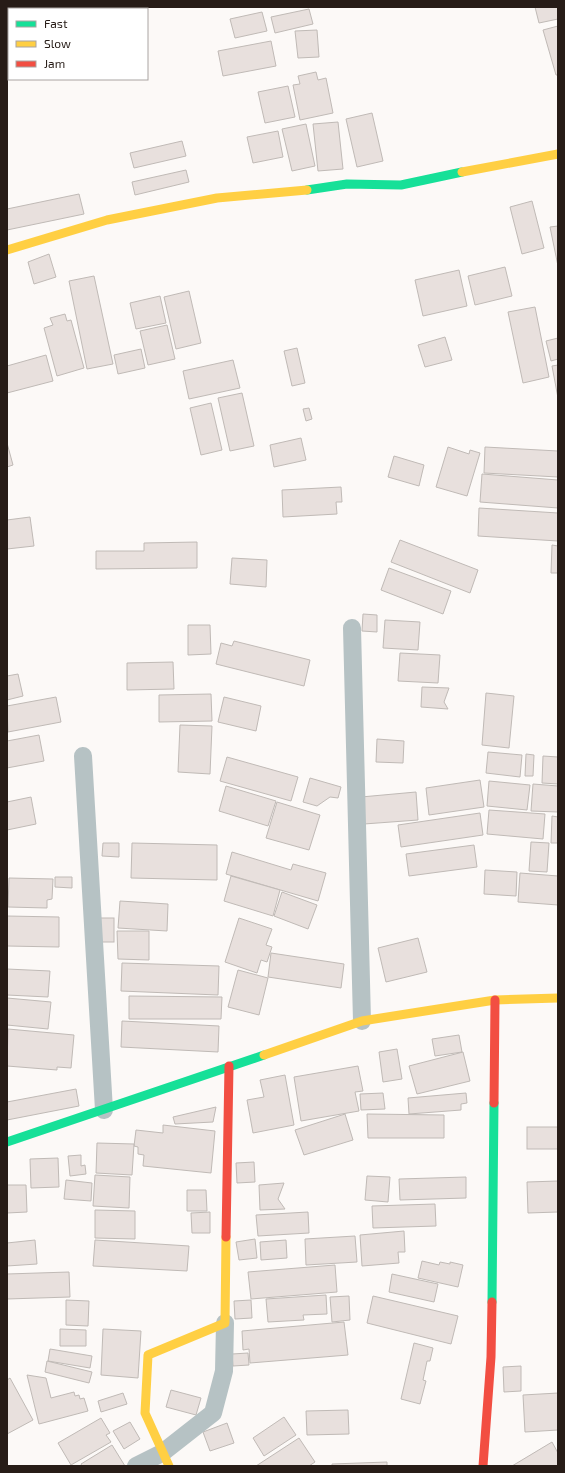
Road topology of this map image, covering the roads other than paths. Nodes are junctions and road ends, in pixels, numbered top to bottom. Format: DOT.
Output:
graph roads {
  1 [pos="558,154"];
  2 [pos="7,250"];
  3 [pos="352,628"];
  4 [pos="83,756"];
  5 [pos="558,998"];
  6 [pos="495,1000"];
  7 [pos="362,1021"];
  8 [pos="229,1066"];
  9 [pos="104,1110"];
  10 [pos="7,1142"];
  11 [pos="225,1323"];
  12 [pos="165,1459"];
  13 [pos="136,1466"];
  14 [pos="483,1466"];
  1 -- 2 [label="street"];
  3 -- 7 [label="street"];
  4 -- 9 [label="street"];
  5 -- 6 [label="street"];
  6 -- 7 [label="street"];
  6 -- 14 [label="street"];
  7 -- 8 [label="street"];
  8 -- 9 [label="street"];
  8 -- 11 [label="street"];
  9 -- 10 [label="street"];
  11 -- 12 [label="street"];
  11 -- 12 [label="street"];
  12 -- 13 [label="street"];
}
